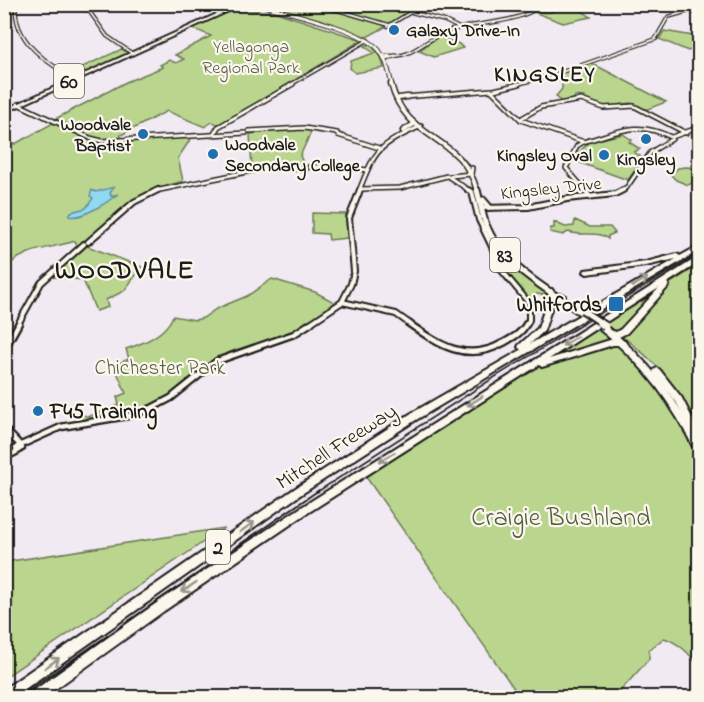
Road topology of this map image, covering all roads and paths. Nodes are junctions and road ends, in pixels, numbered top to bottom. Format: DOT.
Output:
graph roads {
  1 [pos="17,4"];
  2 [pos="84,4"];
  3 [pos="241,4"];
  4 [pos="260,4"];
  5 [pos="317,4"];
  6 [pos="423,4"];
  7 [pos="543,4"];
  8 [pos="681,4"];
  9 [pos="692,11"];
  10 [pos="411,12"];
  11 [pos="699,14"];
  12 [pos="325,24"];
  13 [pos="333,25"];
  14 [pos="458,28"];
  15 [pos="367,41"];
  16 [pos="4,50"];
  17 [pos="131,53"];
  18 [pos="386,56"];
  19 [pos="4,65"];
  20 [pos="76,78"];
  21 [pos="493,90"];
  22 [pos="399,96"];
  23 [pos="21,105"];
  24 [pos="5,111"];
  25 [pos="521,119"];
  26 [pos="417,126"];
  27 [pos="699,127"];
  28 [pos="403,131"];
  29 [pos="686,133"];
  30 [pos="214,134"];
  31 [pos="671,138"];
  32 [pos="584,142"];
  33 [pos="449,146"];
  34 [pos="379,147"];
  35 [pos="365,170"];
  36 [pos="470,172"];
  37 [pos="449,176"];
  38 [pos="359,188"];
  39 [pos="590,197"];
  40 [pos="486,208"];
  41 [pos="699,247"];
  42 [pos="699,259"];
  43 [pos="690,265"];
  44 [pos="587,272"];
  45 [pos="556,294"];
  46 [pos="341,301"];
  47 [pos="615,334"];
  48 [pos="4,350"];
  49 [pos="486,372"];
  50 [pos="513,377"];
  51 [pos="691,420"];
  52 [pos="699,426"];
  53 [pos="6,430"];
  54 [pos="699,441"];
  55 [pos="19,447"];
  56 [pos="699,453"];
  57 [pos="4,457"];
  58 [pos="4,696"];
  59 [pos="33,698"];
  1 -- 20 [label="street"];
  2 -- 17 [label="street"];
  3 -- 17 [label="highway, 60"];
  4 -- 12 [label="main road"];
  4 -- 15 [label="main road"];
  5 -- 10 [label="street"];
  6 -- 10 [label="street"];
  7 -- 14 [label="street"];
  8 -- 9 [label="main road"];
  9 -- 11 [label="main road"];
  9 -- 21 [label="street"];
  10 -- 14 [label="street"];
  12 -- 13 [label="main road"];
  12 -- 15 [label="main road"];
  14 -- 18 [label="street"];
  15 -- 18 [label="main road"];
  15 -- 30 [label="street"];
  16 -- 19 [label="main road"];
  17 -- 20 [label="highway, 60"];
  18 -- 22 [label="main road, 83"];
  20 -- 23 [label="highway, 60"];
  21 -- 22 [label="street"];
  21 -- 25 [label="street"];
  22 -- 26 [label="main road, 83"];
  23 -- 24 [label="highway, 60"];
  23 -- 30 [label="street"];
  25 -- 29 [label="street"];
  25 -- 32 [label="street"];
  26 -- 28 [label="main road"];
  26 -- 33 [label="main road, 83"];
  26 -- 33 [label="main road, 83"];
  26 -- 34 [label="street"];
  27 -- 29 [label="street, Kingsley Drive"];
  28 -- 34 [label="street"];
  29 -- 31 [label="street, Kingsley Drive"];
  30 -- 34 [label="street"];
  31 -- 32 [label="street"];
  31 -- 39 [label="street, Kingsley Drive"];
  32 -- 39 [label="street"];
  33 -- 36 [label="main road, 83"];
  34 -- 35 [label="street"];
  35 -- 38 [label="street"];
  35 -- 48 [label="street"];
  36 -- 37 [label="street"];
  36 -- 40 [label="main road, 83"];
  36 -- 40 [label="main road, 83"];
  37 -- 38 [label="street"];
  37 -- 46 [label="street"];
  38 -- 46 [label="street"];
  39 -- 40 [label="street, Kingsley Drive"];
  40 -- 45 [label="main road, 83"];
  40 -- 45 [label="main road, 83"];
  41 -- 44 [label="highway"];
  49 -- 41 [label="highway, Mitchell Freeway / 2, one-way"];
  42 -- 43 [label="highway, Mitchell Freeway / 2"];
  43 -- 47 [label="highway"];
  43 -- 50 [label="highway, Mitchell Freeway / 2, one-way"];
  45 -- 47 [label="main road, 83, bridge"];
  45 -- 49 [label="highway"];
  46 -- 55 [label="street"];
  47 -- 50 [label="highway"];
  47 -- 51 [label="main road, 83"];
  47 -- 56 [label="main road, 83"];
  58 -- 49 [label="highway, Mitchell Freeway / 2, one-way"];
  50 -- 59 [label="highway, Mitchell Freeway / 2, one-way"];
  51 -- 52 [label="main road"];
  51 -- 54 [label="main road, 83"];
  53 -- 55 [label="street"];
  55 -- 57 [label="street"];
}
